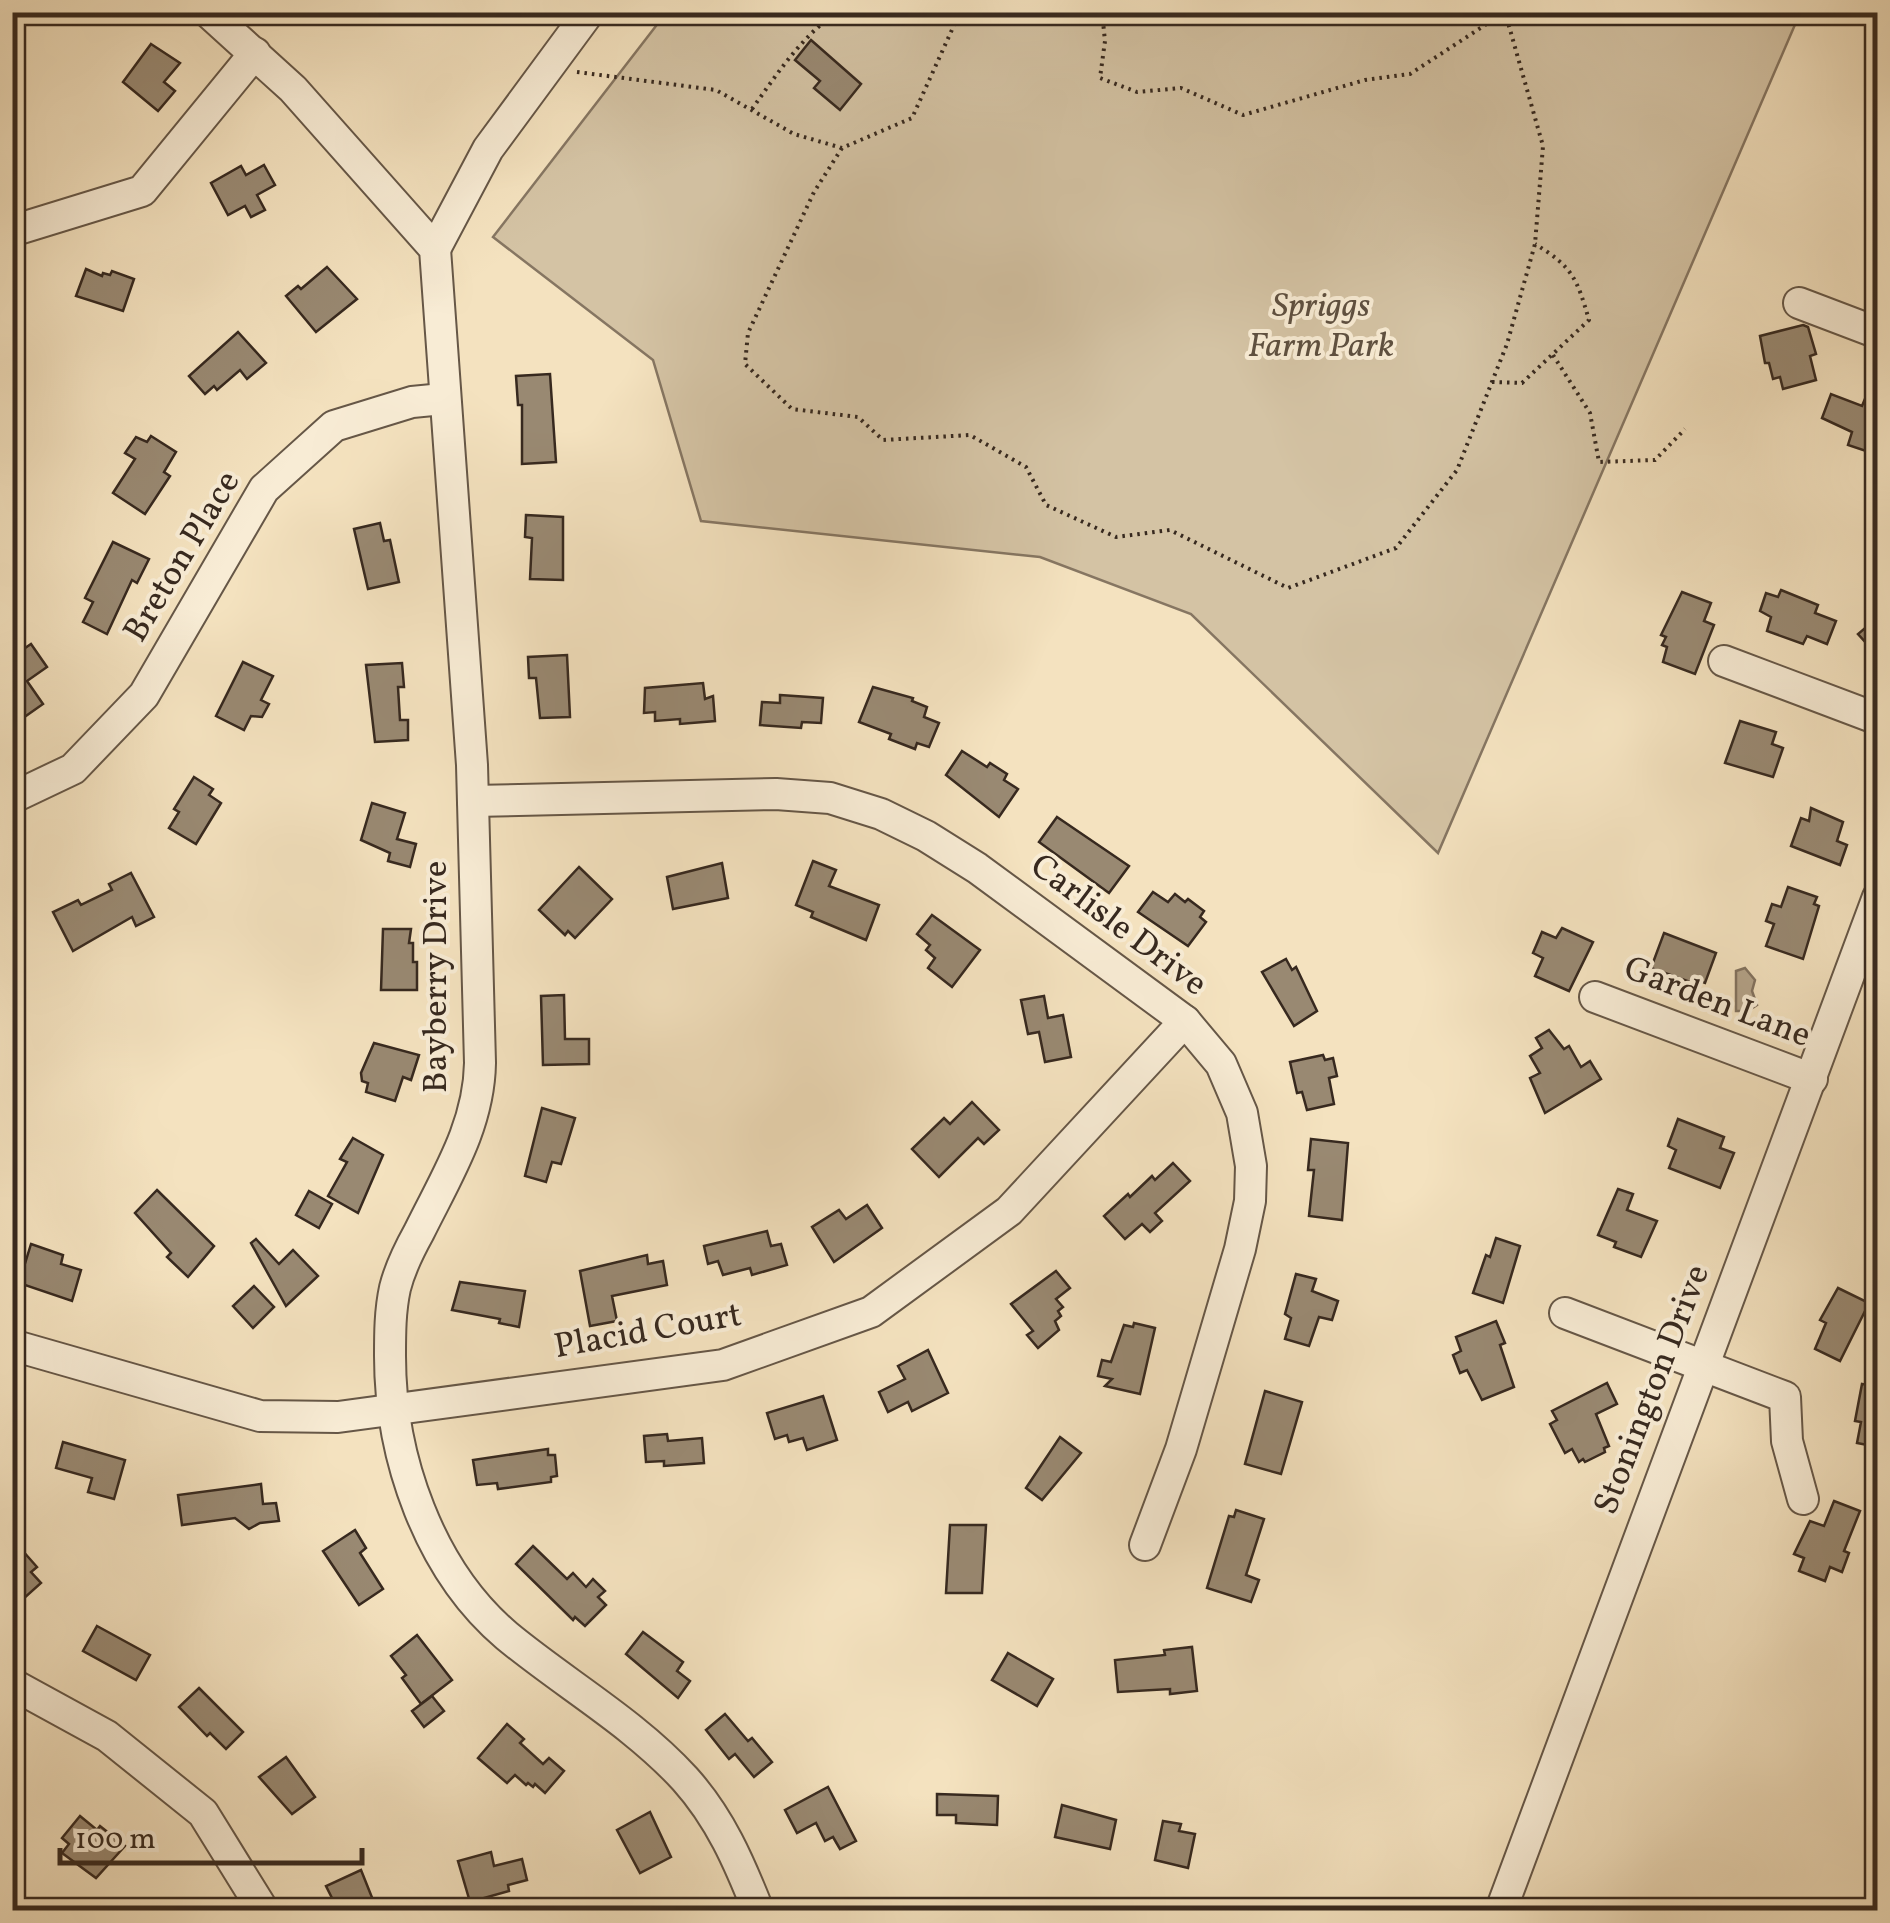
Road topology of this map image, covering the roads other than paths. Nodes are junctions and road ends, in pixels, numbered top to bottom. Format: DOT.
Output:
graph roads {
  1 [pos="208,12"];
  2 [pos="589,12"];
  3 [pos="254,53"];
  4 [pos="12,231"];
  5 [pos="435,249"];
  6 [pos="1800,303"];
  7 [pos="1878,333"];
  8 [pos="443,399"];
  9 [pos="1724,661"];
  10 [pos="1878,719"];
  11 [pos="12,798"];
  12 [pos="473,801"];
  13 [pos="1878,897"];
  14 [pos="1595,997"];
  15 [pos="1185,1021"];
  16 [pos="1812,1079"];
  17 [pos="1565,1314"];
  18 [pos="12,1345"];
  19 [pos="1702,1366"];
  20 [pos="394,1407"];
  21 [pos="1803,1499"];
  22 [pos="1145,1545"];
  23 [pos="12,1684"];
  24 [pos="264,1910"];
  25 [pos="758,1910"];
  26 [pos="1501,1910"];
  1 -- 3 [label="street"];
  2 -- 5 [label="street"];
  3 -- 4 [label="street"];
  3 -- 5 [label="street"];
  5 -- 8 [label="street, Bayberry Drive"];
  6 -- 7 [label="street"];
  8 -- 11 [label="street, Breton Place"];
  8 -- 12 [label="street, Bayberry Drive"];
  9 -- 10 [label="street"];
  12 -- 15 [label="street, Carlisle Drive"];
  12 -- 20 [label="street, Bayberry Drive"];
  13 -- 16 [label="street, Stonington Drive"];
  14 -- 16 [label="street, Garden Lane"];
  15 -- 20 [label="street, Placid Court"];
  15 -- 22 [label="street, Carlisle Drive"];
  16 -- 19 [label="street, Stonington Drive"];
  17 -- 19 [label="street"];
  18 -- 20 [label="street, Placid Court"];
  19 -- 21 [label="street"];
  19 -- 26 [label="street, Stonington Drive"];
  20 -- 25 [label="street, Bayberry Drive"];
  23 -- 24 [label="street"];
}
